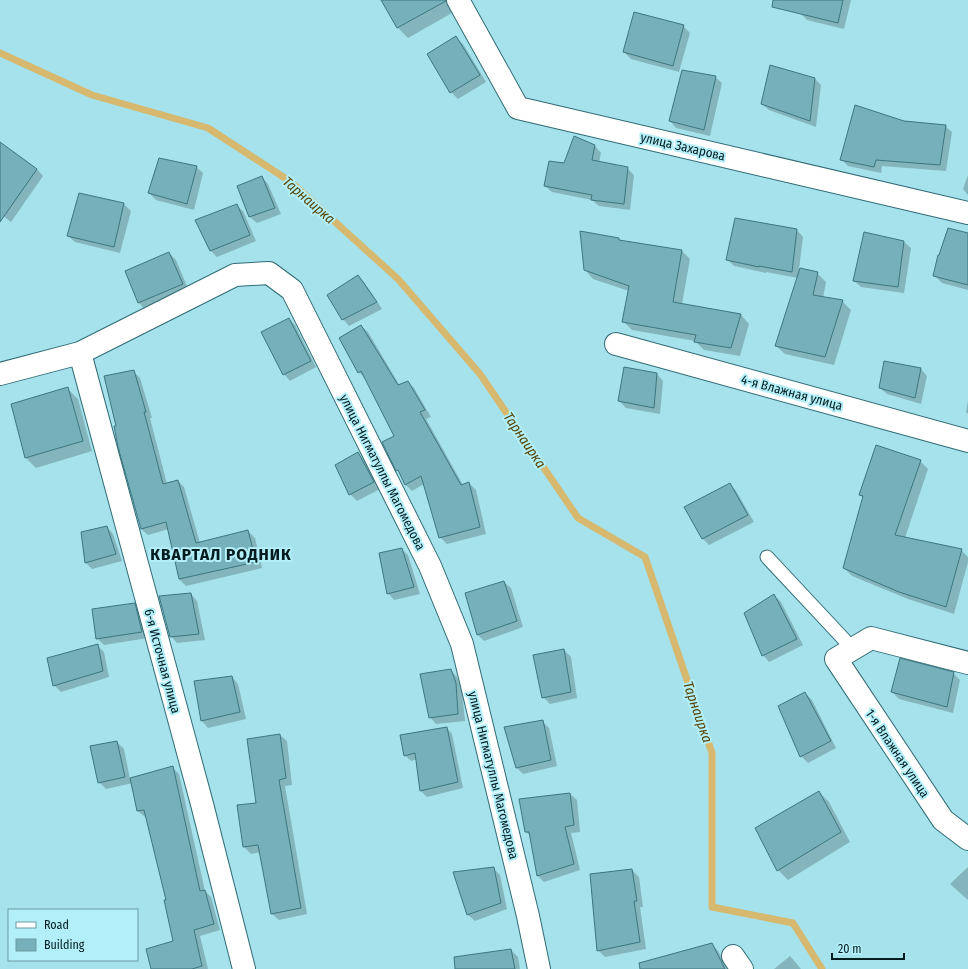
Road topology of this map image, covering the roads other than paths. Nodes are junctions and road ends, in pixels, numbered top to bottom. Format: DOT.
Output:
graph roads {
  1 [pos="458,0"];
  2 [pos="968,213"];
  3 [pos="616,344"];
  4 [pos="80,353"];
  5 [pos="0,374"];
  6 [pos="968,441"];
  7 [pos="767,557"];
  8 [pos="844,654"];
  9 [pos="968,663"];
  10 [pos="968,839"];
  11 [pos="244,969"];
  12 [pos="539,969"];
  1 -- 2 [label="street, улица Захарова"];
  3 -- 6 [label="street, 4-я Влажная улица"];
  4 -- 5 [label="street, улица Нигматуллы Магомедова"];
  4 -- 11 [label="street, 6-я Источная улица"];
  4 -- 12 [label="street, улица Нигматуллы Магомедова"];
  7 -- 8 [label="lane"];
  8 -- 9 [label="street"];
  8 -- 10 [label="street, 1-я Влажная улица"];
}
